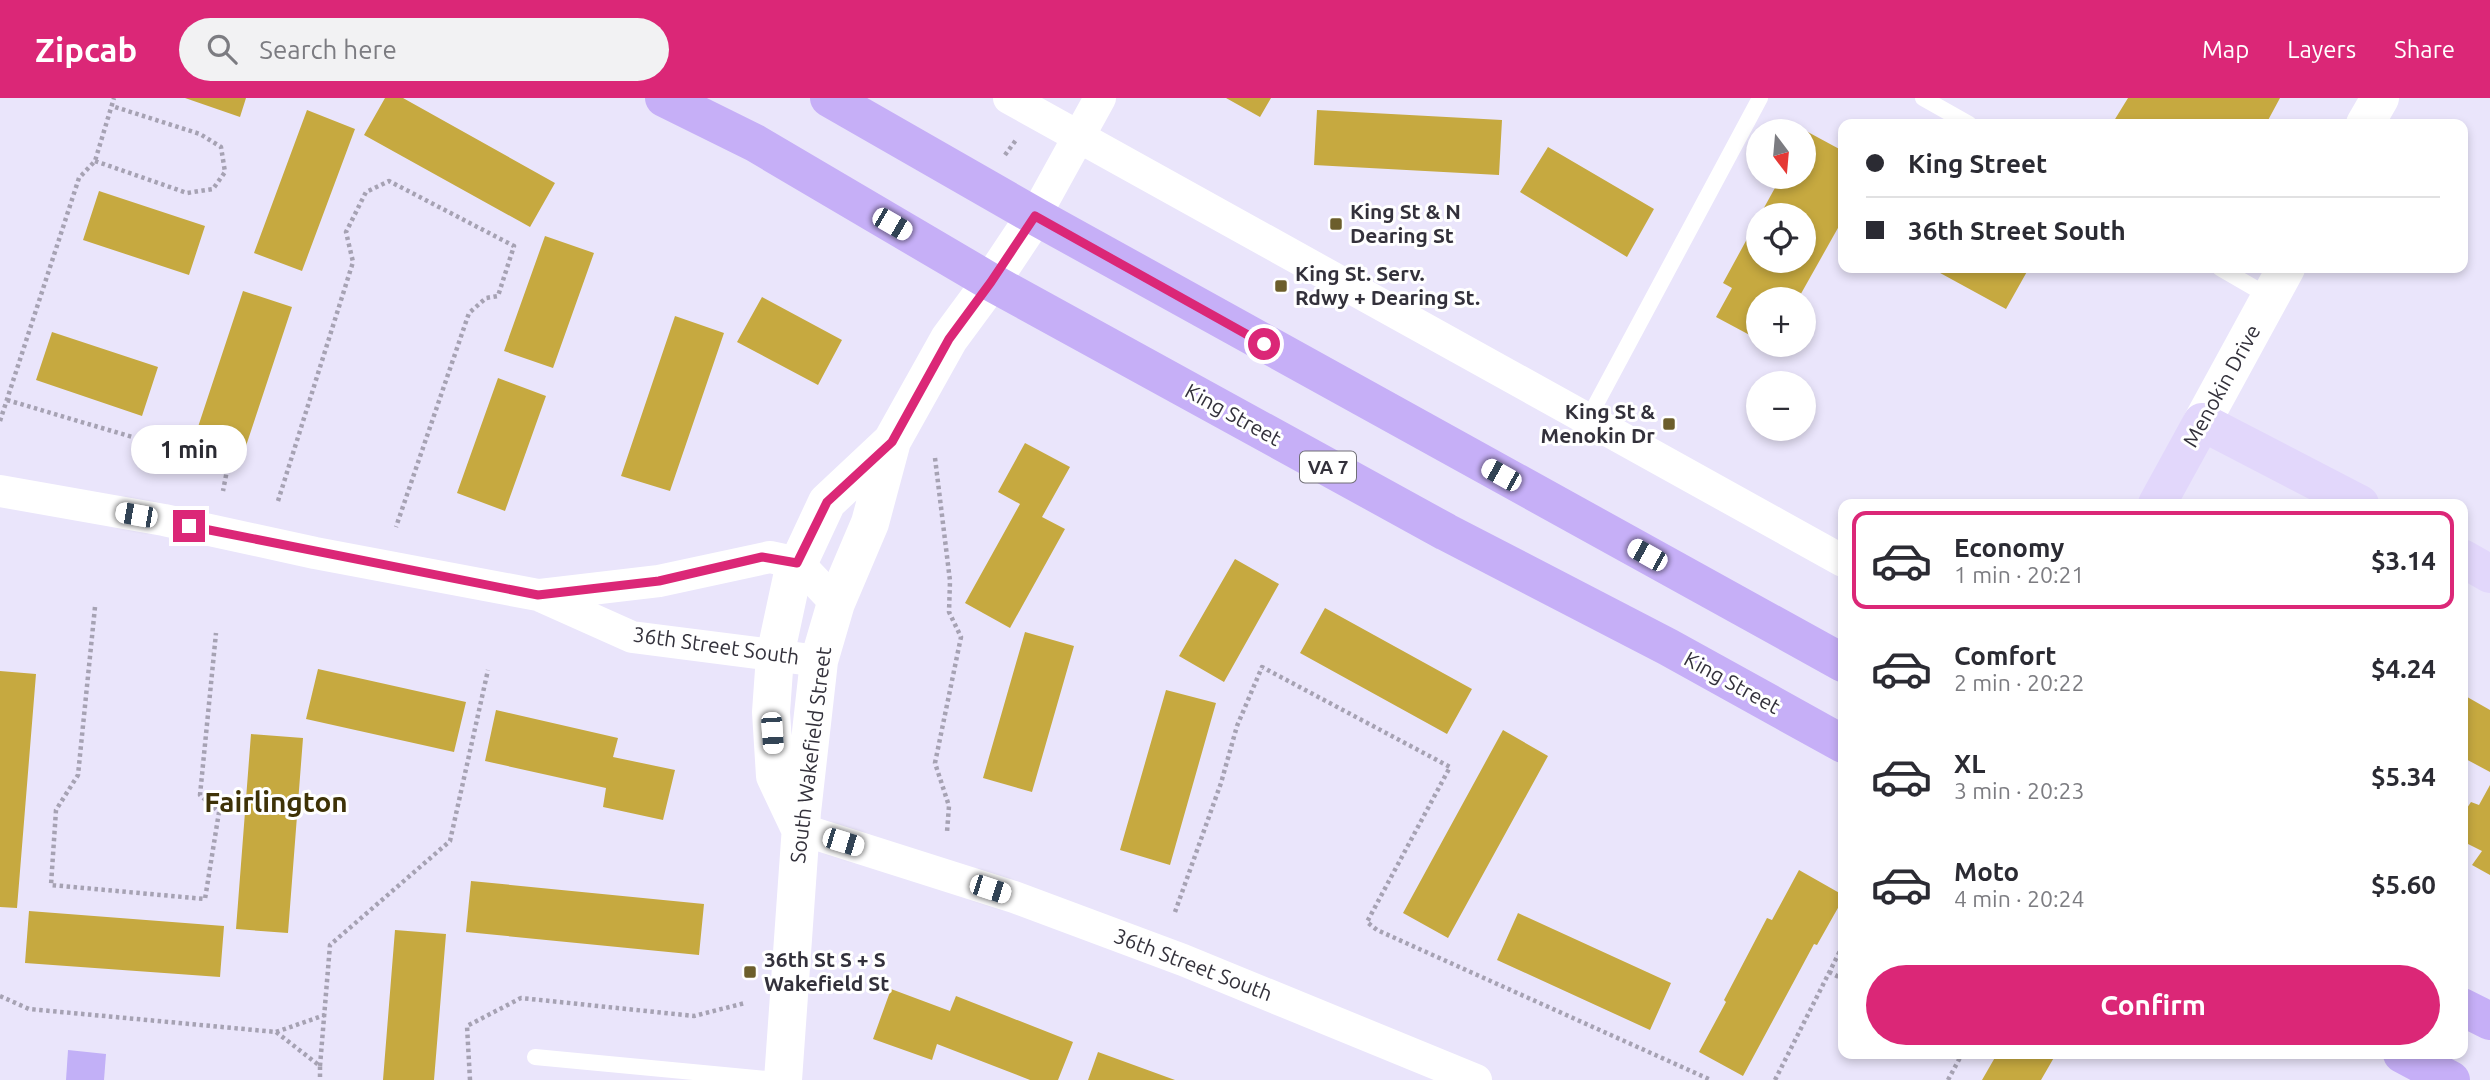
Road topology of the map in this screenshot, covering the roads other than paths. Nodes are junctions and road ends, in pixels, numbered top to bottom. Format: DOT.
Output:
graph roads {
  1 [pos="664,98"];
  2 [pos="829,98"];
  3 [pos="1009,98"];
  4 [pos="1100,98"];
  5 [pos="1760,98"];
  6 [pos="1923,98"];
  7 [pos="2380,98"];
  8 [pos="1960,119"];
  9 [pos="2368,119"];
  10 [pos="1077,137"];
  11 [pos="1035,216"];
  12 [pos="2241,273"];
  13 [pos="991,282"];
  14 [pos="2278,282"];
  15 [pos="1588,419"];
  16 [pos="2202,422"];
  17 [pos="892,442"];
  18 [pos="0,491"];
  19 [pos="2160,499"];
  20 [pos="2350,499"];
  21 [pos="1838,558"];
  22 [pos="2468,561"];
  23 [pos="797,563"];
  24 [pos="2490,574"];
  25 [pos="538,595"];
  26 [pos="836,603"];
  27 [pos="775,656"];
  28 [pos="1838,660"];
  29 [pos="819,661"];
  30 [pos="1838,741"];
  31 [pos="800,829"];
  32 [pos="2468,1010"];
  33 [pos="2490,1021"];
  34 [pos="535,1057"];
  35 [pos="2411,1059"];
  36 [pos="780,1080"];
  37 [pos="1476,1080"];
  38 [pos="2451,1080"];
  1 -- 13 [label="main road, King Street / VA 7"];
  2 -- 11 [label="main road"];
  3 -- 10 [label="street"];
  4 -- 10 [label="street"];
  5 -- 15 [label="lane"];
  6 -- 8 [label="lane"];
  7 -- 9 [label="street"];
  10 -- 11 [label="street"];
  10 -- 15 [label="street"];
  11 -- 13 [label="street, South Wakefield Street"];
  11 -- 28 [label="main road"];
  12 -- 14 [label="lane"];
  13 -- 17 [label="street, South Wakefield Street"];
  13 -- 30 [label="main road, King Street / VA 7"];
  14 -- 16 [label="street, Menokin Drive"];
  15 -- 21 [label="street"];
  16 -- 19 [label="main road, Menokin Drive"];
  16 -- 20 [label="main road"];
  17 -- 23 [label="street, South Wakefield Street"];
  17 -- 26 [label="street, South Wakefield Street"];
  18 -- 25 [label="street, 36th Street South"];
  22 -- 24 [label="main road"];
  23 -- 25 [label="street"];
  23 -- 26 [label="street"];
  23 -- 27 [label="street, South Wakefield Street"];
  25 -- 27 [label="street, 36th Street South"];
  26 -- 29 [label="street, South Wakefield Street"];
  27 -- 29 [label="street, 36th Street South"];
  27 -- 31 [label="street, South Wakefield Street"];
  29 -- 31 [label="street, South Wakefield Street"];
  31 -- 36 [label="street, South Wakefield Street"];
  31 -- 37 [label="street, 36th Street South"];
  32 -- 33 [label="main road"];
  34 -- 36 [label="lane"];
  35 -- 38 [label="main road"];
}
